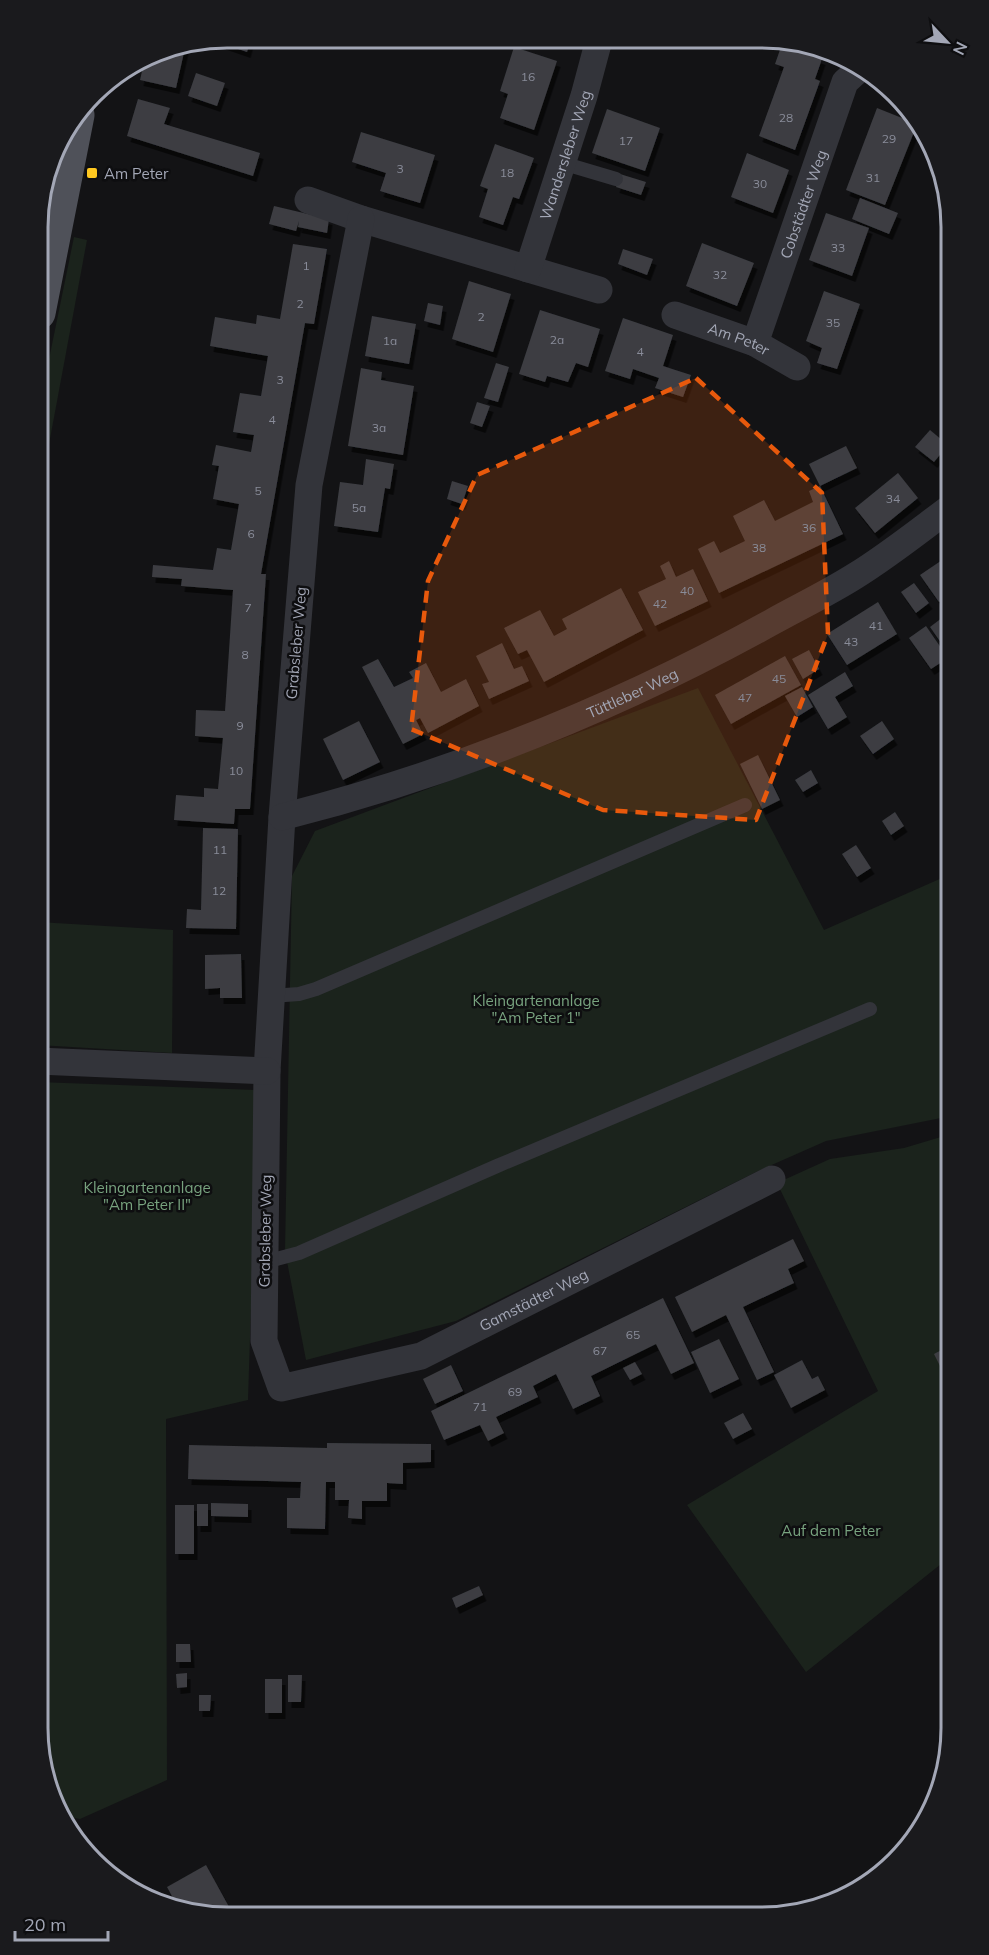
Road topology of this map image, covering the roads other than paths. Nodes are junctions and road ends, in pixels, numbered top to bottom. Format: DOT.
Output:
graph roads {
  1 [pos="596,48"];
  2 [pos="854,74"];
  3 [pos="562,163"];
  4 [pos="59,165"];
  5 [pos="616,179"];
  6 [pos="308,200"];
  7 [pos="361,219"];
  8 [pos="48,248"];
  9 [pos="528,269"];
  10 [pos="599,290"];
  11 [pos="675,315"];
  12 [pos="755,343"];
  13 [pos="798,367"];
  14 [pos="941,514"];
  15 [pos="745,805"];
  16 [pos="282,817"];
  17 [pos="271,996"];
  18 [pos="870,1009"];
  19 [pos="48,1061"];
  20 [pos="267,1071"];
  21 [pos="772,1179"];
  22 [pos="265,1262"];
  23 [pos="281,1388"];
  1 -- 3 [label="street, Wandersleber Weg"];
  2 -- 12 [label="street, Cobstädter Weg"];
  3 -- 5 [label="lane"];
  3 -- 9 [label="street, Wandersleber Weg"];
  4 -- 8 [label="main road"];
  6 -- 7 [label="street"];
  7 -- 9 [label="street"];
  7 -- 16 [label="street, Grabsleber Weg"];
  9 -- 10 [label="street"];
  11 -- 12 [label="street, Am Peter"];
  12 -- 13 [label="street, Am Peter"];
  14 -- 16 [label="street, Tüttleber Weg"];
  15 -- 17 [label="lane"];
  16 -- 17 [label="street, Grabsleber Weg"];
  17 -- 20 [label="street, Grabsleber Weg"];
  18 -- 22 [label="lane"];
  19 -- 20 [label="street"];
  20 -- 22 [label="street, Grabsleber Weg"];
  21 -- 23 [label="street, Gamstädter Weg"];
  22 -- 23 [label="street, Grabsleber Weg"];
}
